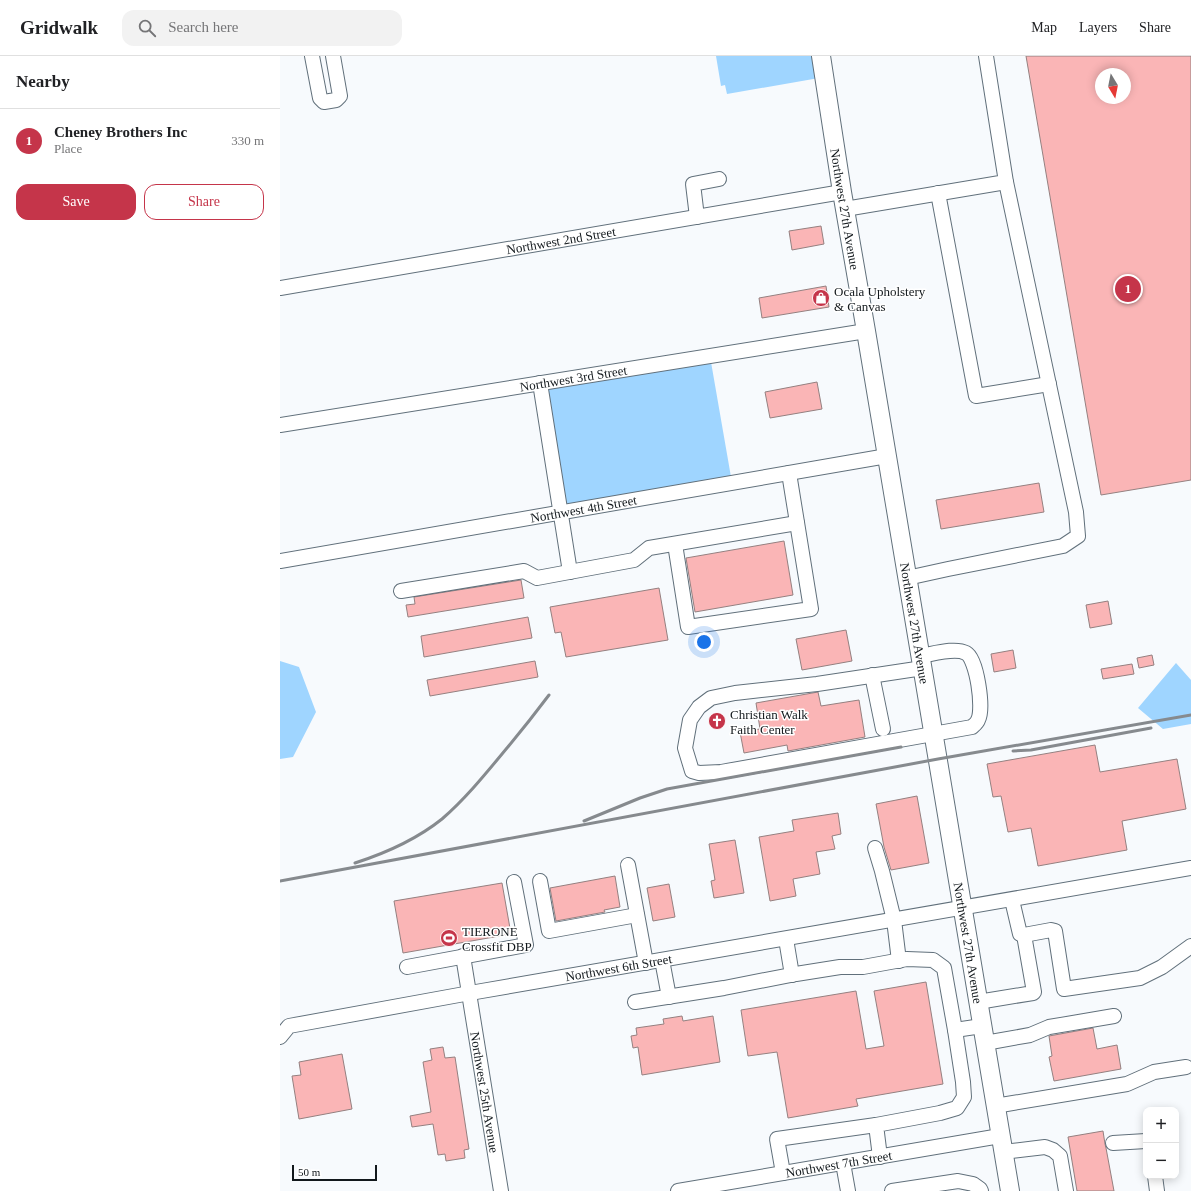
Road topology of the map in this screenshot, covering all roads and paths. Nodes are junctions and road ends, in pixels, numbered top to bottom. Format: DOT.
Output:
graph roads {
  1 [pos="312,56"];
  2 [pos="333,56"];
  3 [pos="822,56"];
  4 [pos="986,56"];
  5 [pos="719,179"];
  6 [pos="1006,182"];
  7 [pos="938,193"];
  8 [pos="843,200"];
  9 [pos="697,217"];
  10 [pos="280,288"];
  11 [pos="866,331"];
  12 [pos="540,383"];
  13 [pos="1049,384"];
  14 [pos="280,425"];
  15 [pos="886,456"];
  16 [pos="789,473"];
  17 [pos="561,513"];
  18 [pos="797,523"];
  19 [pos="675,544"];
  20 [pos="280,562"];
  21 [pos="570,572"];
  22 [pos="907,578"];
  23 [pos="401,591"];
  24 [pos="921,662"];
  25 [pos="872,675"];
  26 [pos="883,729"];
  27 [pos="934,733"];
  28 [pos="875,848"];
  29 [pos="628,865"];
  30 [pos="1191,868"];
  31 [pos="540,881"];
  32 [pos="514,882"];
  33 [pos="1012,900"];
  34 [pos="963,908"];
  35 [pos="637,915"];
  36 [pos="894,920"];
  37 [pos="1024,935"];
  38 [pos="786,939"];
  39 [pos="1191,946"];
  40 [pos="463,956"];
  41 [pos="662,960"];
  42 [pos="899,961"];
  43 [pos="646,963"];
  44 [pos="407,967"];
  45 [pos="792,975"];
  46 [pos="470,993"];
  47 [pos="670,997"];
  48 [pos="635,1002"];
  49 [pos="978,1002"];
  50 [pos="1114,1016"];
  51 [pos="955,1030"];
  52 [pos="281,1033"];
  53 [pos="983,1034"];
  54 [pos="1186,1067"];
  55 [pos="995,1106"];
  56 [pos="876,1125"];
  57 [pos="1143,1140"];
  58 [pos="1113,1143"];
  59 [pos="1002,1144"];
  60 [pos="880,1157"];
  61 [pos="843,1163"];
  62 [pos="783,1173"];
  63 [pos="1155,1179"];
  64 [pos="713,1188"];
  65 [pos="501,1191"];
  66 [pos="678,1191"];
  67 [pos="848,1191"];
  68 [pos="892,1191"];
  69 [pos="981,1191"];
  70 [pos="1010,1191"];
  71 [pos="1066,1191"];
  72 [pos="1157,1191"];
  1 -- 2 [label="street"];
  3 -- 8 [label="main road, Northwest 27th Avenue"];
  4 -- 6 [label="street"];
  5 -- 9 [label="street"];
  6 -- 7 [label="street, Northwest 2nd Street"];
  6 -- 13 [label="street"];
  7 -- 8 [label="street, Northwest 2nd Street"];
  7 -- 13 [label="street"];
  8 -- 9 [label="street, Northwest 2nd Street"];
  8 -- 11 [label="main road, Northwest 27th Avenue"];
  9 -- 10 [label="street, Northwest 2nd Street"];
  11 -- 12 [label="street, Northwest 3rd Street"];
  11 -- 15 [label="main road, Northwest 27th Avenue"];
  12 -- 14 [label="street, Northwest 3rd Street"];
  12 -- 17 [label="street"];
  13 -- 22 [label="street"];
  15 -- 16 [label="street, Northwest 4th Street"];
  15 -- 22 [label="main road, Northwest 27th Avenue"];
  16 -- 17 [label="street, Northwest 4th Street"];
  16 -- 18 [label="street"];
  17 -- 20 [label="street, Northwest 4th Street"];
  17 -- 21 [label="street"];
  18 -- 19 [label="street"];
  18 -- 19 [label="street"];
  19 -- 21 [label="street"];
  21 -- 23 [label="street"];
  22 -- 24 [label="main road, Northwest 27th Avenue"];
  24 -- 25 [label="street"];
  24 -- 27 [label="main road, Northwest 27th Avenue"];
  24 -- 27 [label="street"];
  25 -- 26 [label="street"];
  25 -- 27 [label="street"];
  27 -- 34 [label="main road, Northwest 27th Avenue"];
  28 -- 36 [label="street"];
  29 -- 35 [label="street"];
  30 -- 33 [label="street, Northwest 6th Street"];
  31 -- 35 [label="street"];
  32 -- 40 [label="street"];
  33 -- 34 [label="street, Northwest 6th Street"];
  33 -- 37 [label="street"];
  34 -- 36 [label="street, Northwest 6th Street"];
  34 -- 49 [label="main road, Northwest 27th Avenue"];
  35 -- 43 [label="street"];
  36 -- 38 [label="street, Northwest 6th Street"];
  36 -- 42 [label="street"];
  37 -- 39 [label="street"];
  37 -- 49 [label="street"];
  38 -- 41 [label="street, Northwest 6th Street"];
  38 -- 45 [label="street"];
  40 -- 44 [label="street"];
  40 -- 46 [label="street, Northwest 25th Avenue"];
  41 -- 43 [label="street, Northwest 6th Street"];
  41 -- 47 [label="street"];
  42 -- 45 [label="street"];
  42 -- 51 [label="street"];
  43 -- 46 [label="street, Northwest 6th Street"];
  45 -- 47 [label="street"];
  46 -- 52 [label="street, Northwest 6th Street"];
  46 -- 65 [label="street, Northwest 25th Avenue"];
  47 -- 48 [label="street"];
  49 -- 53 [label="main road, Northwest 27th Avenue"];
  50 -- 53 [label="street"];
  51 -- 53 [label="street"];
  51 -- 56 [label="street"];
  53 -- 55 [label="main road, Northwest 27th Avenue"];
  54 -- 55 [label="street"];
  55 -- 59 [label="main road, Northwest 27th Avenue"];
  56 -- 60 [label="street"];
  56 -- 62 [label="street"];
  57 -- 58 [label="street"];
  59 -- 60 [label="street, Northwest 7th Street"];
  59 -- 70 [label="main road, Northwest 27th Avenue"];
  59 -- 71 [label="street, Northwest 7th Street"];
  60 -- 61 [label="street, Northwest 7th Street"];
  61 -- 62 [label="street, Northwest 7th Street"];
  61 -- 67 [label="street"];
  62 -- 64 [label="street, Northwest 7th Street"];
  63 -- 72 [label="street"];
  64 -- 66 [label="street, Northwest 7th Street"];
  68 -- 69 [label="street"];
}
